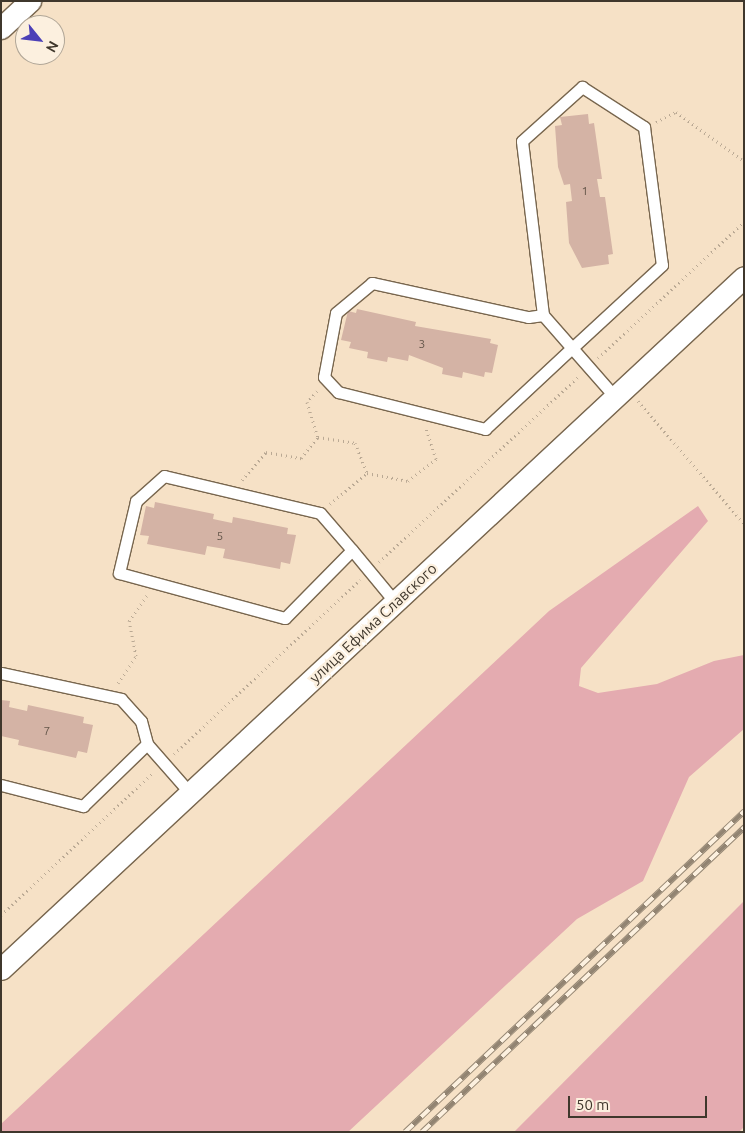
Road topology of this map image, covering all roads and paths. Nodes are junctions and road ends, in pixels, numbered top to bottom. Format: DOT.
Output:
graph roads {
  1 [pos="30,1"];
  2 [pos="1,28"];
  3 [pos="644,128"];
  4 [pos="744,161"];
  5 [pos="744,277"];
  6 [pos="543,315"];
  7 [pos="572,348"];
  8 [pos="327,380"];
  9 [pos="621,392"];
  10 [pos="422,413"];
  11 [pos="318,437"];
  12 [pos="366,473"];
  13 [pos="232,492"];
  14 [pos="320,513"];
  15 [pos="744,524"];
  16 [pos="352,550"];
  17 [pos="155,583"];
  18 [pos="396,602"];
  19 [pos="1,672"];
  20 [pos="110,696"];
  21 [pos="147,744"];
  22 [pos="1,786"];
  23 [pos="190,793"];
  24 [pos="1,969"];
  1 -- 2 [label="street"];
  3 -- 4 [label="path"];
  3 -- 6 [label="lane"];
  3 -- 7 [label="lane"];
  5 -- 9 [label="street, улица Ефима Славского"];
  6 -- 7 [label="lane"];
  6 -- 8 [label="lane"];
  7 -- 9 [label="lane"];
  7 -- 10 [label="lane"];
  8 -- 10 [label="lane"];
  8 -- 11 [label="path"];
  9 -- 15 [label="path"];
  9 -- 18 [label="street, улица Ефима Славского"];
  10 -- 12 [label="path"];
  11 -- 12 [label="path"];
  11 -- 13 [label="path"];
  12 -- 14 [label="path"];
  13 -- 14 [label="lane"];
  13 -- 17 [label="lane"];
  14 -- 16 [label="lane"];
  16 -- 17 [label="lane"];
  16 -- 18 [label="lane"];
  17 -- 20 [label="path"];
  18 -- 23 [label="street, улица Ефима Славского"];
  19 -- 20 [label="lane"];
  20 -- 21 [label="lane"];
  21 -- 22 [label="lane"];
  21 -- 23 [label="lane"];
  23 -- 24 [label="street, улица Ефима Славского"];
}
